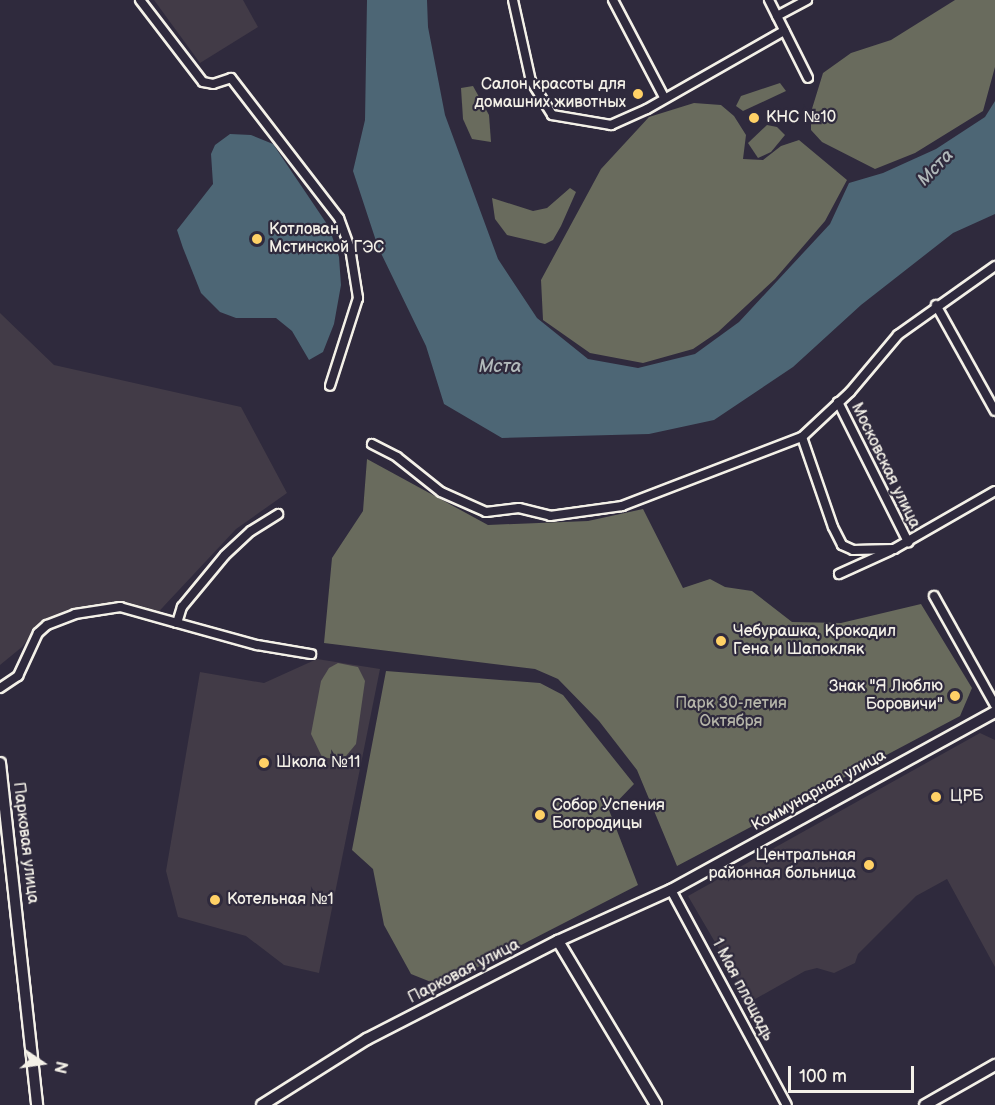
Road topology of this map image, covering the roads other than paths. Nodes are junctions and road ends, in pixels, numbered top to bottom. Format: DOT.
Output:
graph roads {
  1 [pos="140,0"];
  2 [pos="513,0"];
  3 [pos="613,0"];
  4 [pos="769,0"];
  5 [pos="807,0"];
  6 [pos="777,16"];
  7 [pos="784,31"];
  8 [pos="808,78"];
  9 [pos="664,97"];
  10 [pos="995,266"];
  11 [pos="936,304"];
  12 [pos="330,386"];
  13 [pos="838,402"];
  14 [pos="995,411"];
  15 [pos="802,437"];
  16 [pos="372,444"];
  17 [pos="995,491"];
  18 [pos="278,514"];
  19 [pos="908,542"];
  20 [pos="894,549"];
  21 [pos="839,574"];
  22 [pos="934,596"];
  23 [pos="177,623"];
  24 [pos="311,654"];
  25 [pos="10,682"];
  26 [pos="0,688"];
  27 [pos="0,697"];
  28 [pos="995,705"];
  29 [pos="995,712"];
  30 [pos="0,763"];
  31 [pos="671,890"];
  32 [pos="558,941"];
  33 [pos="995,1065"];
  34 [pos="37,1105"];
  35 [pos="262,1105"];
  36 [pos="656,1105"];
  37 [pos="787,1105"];
  38 [pos="925,1105"];
  1 -- 12 [label="street"];
  2 -- 9 [label="street"];
  3 -- 9 [label="street"];
  4 -- 6 [label="street"];
  5 -- 6 [label="street"];
  6 -- 7 [label="street"];
  7 -- 8 [label="street"];
  7 -- 9 [label="street"];
  10 -- 11 [label="street"];
  11 -- 13 [label="street"];
  11 -- 14 [label="street"];
  13 -- 15 [label="street"];
  13 -- 19 [label="street, Московская улица"];
  15 -- 16 [label="street"];
  15 -- 20 [label="street"];
  17 -- 19 [label="street"];
  18 -- 23 [label="street"];
  19 -- 20 [label="street"];
  20 -- 21 [label="street"];
  22 -- 28 [label="street"];
  23 -- 24 [label="street"];
  23 -- 25 [label="street"];
  25 -- 26 [label="street"];
  25 -- 27 [label="street"];
  29 -- 31 [label="main road, Коммунарная улица"];
  30 -- 34 [label="main road, Парковая улица"];
  31 -- 32 [label="main road, Коммунарная улица"];
  31 -- 37 [label="street, 1 Мая площадь"];
  32 -- 35 [label="main road, Парковая улица"];
  32 -- 36 [label="main road"];
  33 -- 38 [label="main road"];
}
